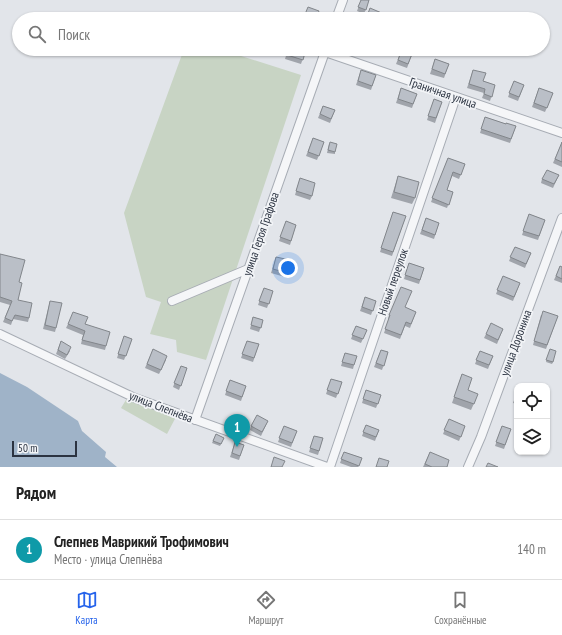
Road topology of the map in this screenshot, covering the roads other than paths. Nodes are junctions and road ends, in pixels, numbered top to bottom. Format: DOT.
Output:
graph roads {
  1 [pos="343,0"];
  2 [pos="339,12"];
  3 [pos="323,56"];
  4 [pos="342,56"];
  5 [pos="456,97"];
  6 [pos="562,133"];
  7 [pos="562,218"];
  8 [pos="248,269"];
  9 [pos="172,301"];
  10 [pos="0,334"];
  11 [pos="195,420"];
  12 [pos="327,467"];
  13 [pos="330,467"];
  14 [pos="468,467"];
  1 -- 2 [label="street"];
  3 -- 8 [label="street, улица Героя Графова"];
  4 -- 5 [label="street, Граничная улица"];
  5 -- 6 [label="street, Граничная улица"];
  5 -- 13 [label="street, Новый переулок"];
  7 -- 14 [label="street, улица Доронина"];
  8 -- 9 [label="street"];
  8 -- 11 [label="street, улица Героя Графова"];
  10 -- 11 [label="street, улица Слепнёва"];
  11 -- 12 [label="street, улица Слепнёва"];
}
